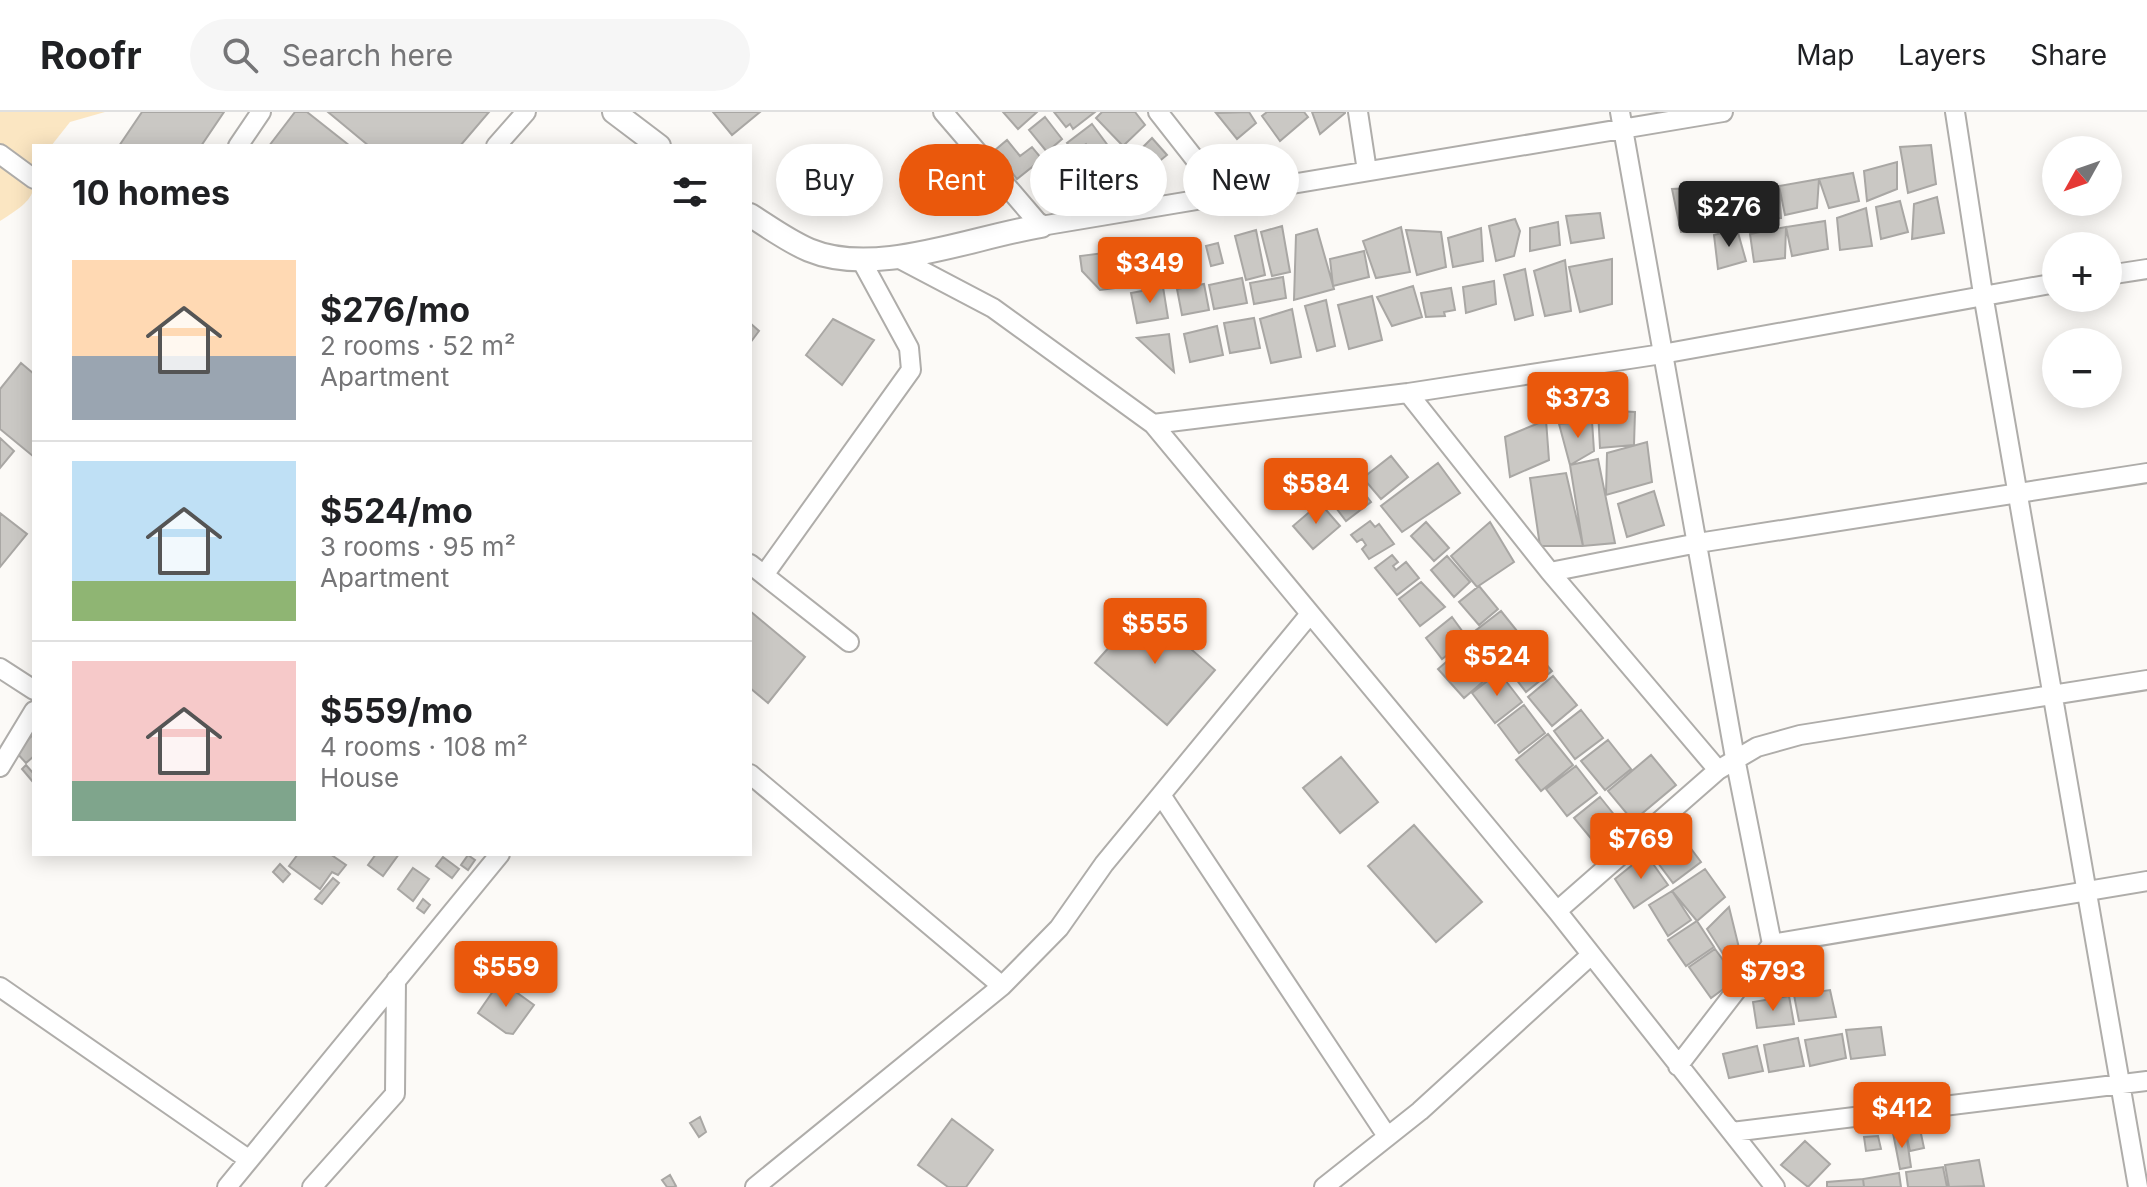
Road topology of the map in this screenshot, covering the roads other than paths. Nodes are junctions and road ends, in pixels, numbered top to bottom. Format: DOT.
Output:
graph roads {
  1 [pos="261,112"];
  2 [pos="526,112"];
  3 [pos="614,112"];
  4 [pos="943,112"];
  5 [pos="1158,112"];
  6 [pos="1358,112"];
  7 [pos="1723,112"];
  8 [pos="1955,112"];
  9 [pos="1621,120"];
  10 [pos="239,144"];
  11 [pos="498,144"];
  12 [pos="656,144"];
  13 [pos="1183,144"];
  14 [pos="0,154"];
  15 [pos="1367,171"];
  16 [pos="32,178"];
  17 [pos="1299,182"];
  18 [pos="1183,202"];
  19 [pos="752,216"];
  20 [pos="1041,226"];
  21 [pos="860,258"];
  22 [pos="898,258"];
  23 [pos="2147,269"];
  24 [pos="2122,273"];
  25 [pos="2042,285"];
  26 [pos="1983,294"];
  27 [pos="1662,354"];
  28 [pos="1408,393"];
  29 [pos="1153,424"];
  30 [pos="2147,473"];
  31 [pos="2020,494"];
  32 [pos="1698,543"];
  33 [pos="757,569"];
  34 [pos="1550,572"];
  35 [pos="1310,614"];
  36 [pos="849,642"];
  37 [pos="0,668"];
  38 [pos="2147,680"];
  39 [pos="32,689"];
  40 [pos="2055,695"];
  41 [pos="32,714"];
  42 [pos="1735,758"];
  43 [pos="0,767"];
  44 [pos="1718,770"];
  45 [pos="752,776"];
  46 [pos="1161,795"];
  47 [pos="492,857"];
  48 [pos="2147,881"];
  49 [pos="2088,891"];
  50 [pos="1557,911"];
  51 [pos="1772,944"];
  52 [pos="1591,955"];
  53 [pos="396,980"];
  54 [pos="1002,986"];
  55 [pos="0,987"];
  56 [pos="1678,1066"];
  57 [pos="2147,1081"];
  58 [pos="2121,1086"];
  59 [pos="1732,1132"];
  60 [pos="1387,1136"];
  61 [pos="248,1159"];
  62 [pos="227,1187"];
  63 [pos="312,1187"];
  64 [pos="755,1187"];
  65 [pos="1324,1187"];
  66 [pos="1775,1187"];
  67 [pos="2138,1187"];
  1 -- 10 [label="street"];
  2 -- 11 [label="street"];
  3 -- 12 [label="street"];
  4 -- 20 [label="street"];
  5 -- 13 [label="street"];
  6 -- 15 [label="street"];
  7 -- 9 [label="street"];
  8 -- 26 [label="street"];
  9 -- 15 [label="street"];
  9 -- 27 [label="street"];
  14 -- 16 [label="street"];
  15 -- 17 [label="street"];
  18 -- 20 [label="street"];
  19 -- 21 [label="street"];
  20 -- 22 [label="street"];
  21 -- 22 [label="street"];
  21 -- 33 [label="street"];
  22 -- 29 [label="street"];
  23 -- 24 [label="street"];
  25 -- 26 [label="street"];
  26 -- 27 [label="street"];
  26 -- 31 [label="street"];
  27 -- 28 [label="street"];
  27 -- 32 [label="street"];
  28 -- 29 [label="street"];
  28 -- 34 [label="street"];
  29 -- 35 [label="street"];
  30 -- 31 [label="street"];
  31 -- 32 [label="street"];
  31 -- 40 [label="street"];
  32 -- 34 [label="street"];
  32 -- 42 [label="street"];
  33 -- 36 [label="street"];
  34 -- 44 [label="street"];
  35 -- 46 [label="street"];
  35 -- 50 [label="street"];
  37 -- 39 [label="street"];
  38 -- 40 [label="street"];
  40 -- 42 [label="street"];
  40 -- 49 [label="street"];
  41 -- 43 [label="street"];
  42 -- 44 [label="street"];
  42 -- 51 [label="street"];
  44 -- 50 [label="street"];
  45 -- 54 [label="street"];
  46 -- 54 [label="street"];
  46 -- 60 [label="street"];
  47 -- 53 [label="street"];
  48 -- 49 [label="street"];
  49 -- 51 [label="street"];
  49 -- 58 [label="street"];
  50 -- 52 [label="street"];
  51 -- 56 [label="street"];
  52 -- 56 [label="street"];
  52 -- 60 [label="street"];
  53 -- 61 [label="street"];
  53 -- 63 [label="street"];
  54 -- 64 [label="street"];
  55 -- 61 [label="street"];
  56 -- 59 [label="street"];
  57 -- 58 [label="street"];
  58 -- 59 [label="street"];
  58 -- 67 [label="street"];
  59 -- 66 [label="street"];
  60 -- 65 [label="street"];
  61 -- 62 [label="street"];
}
